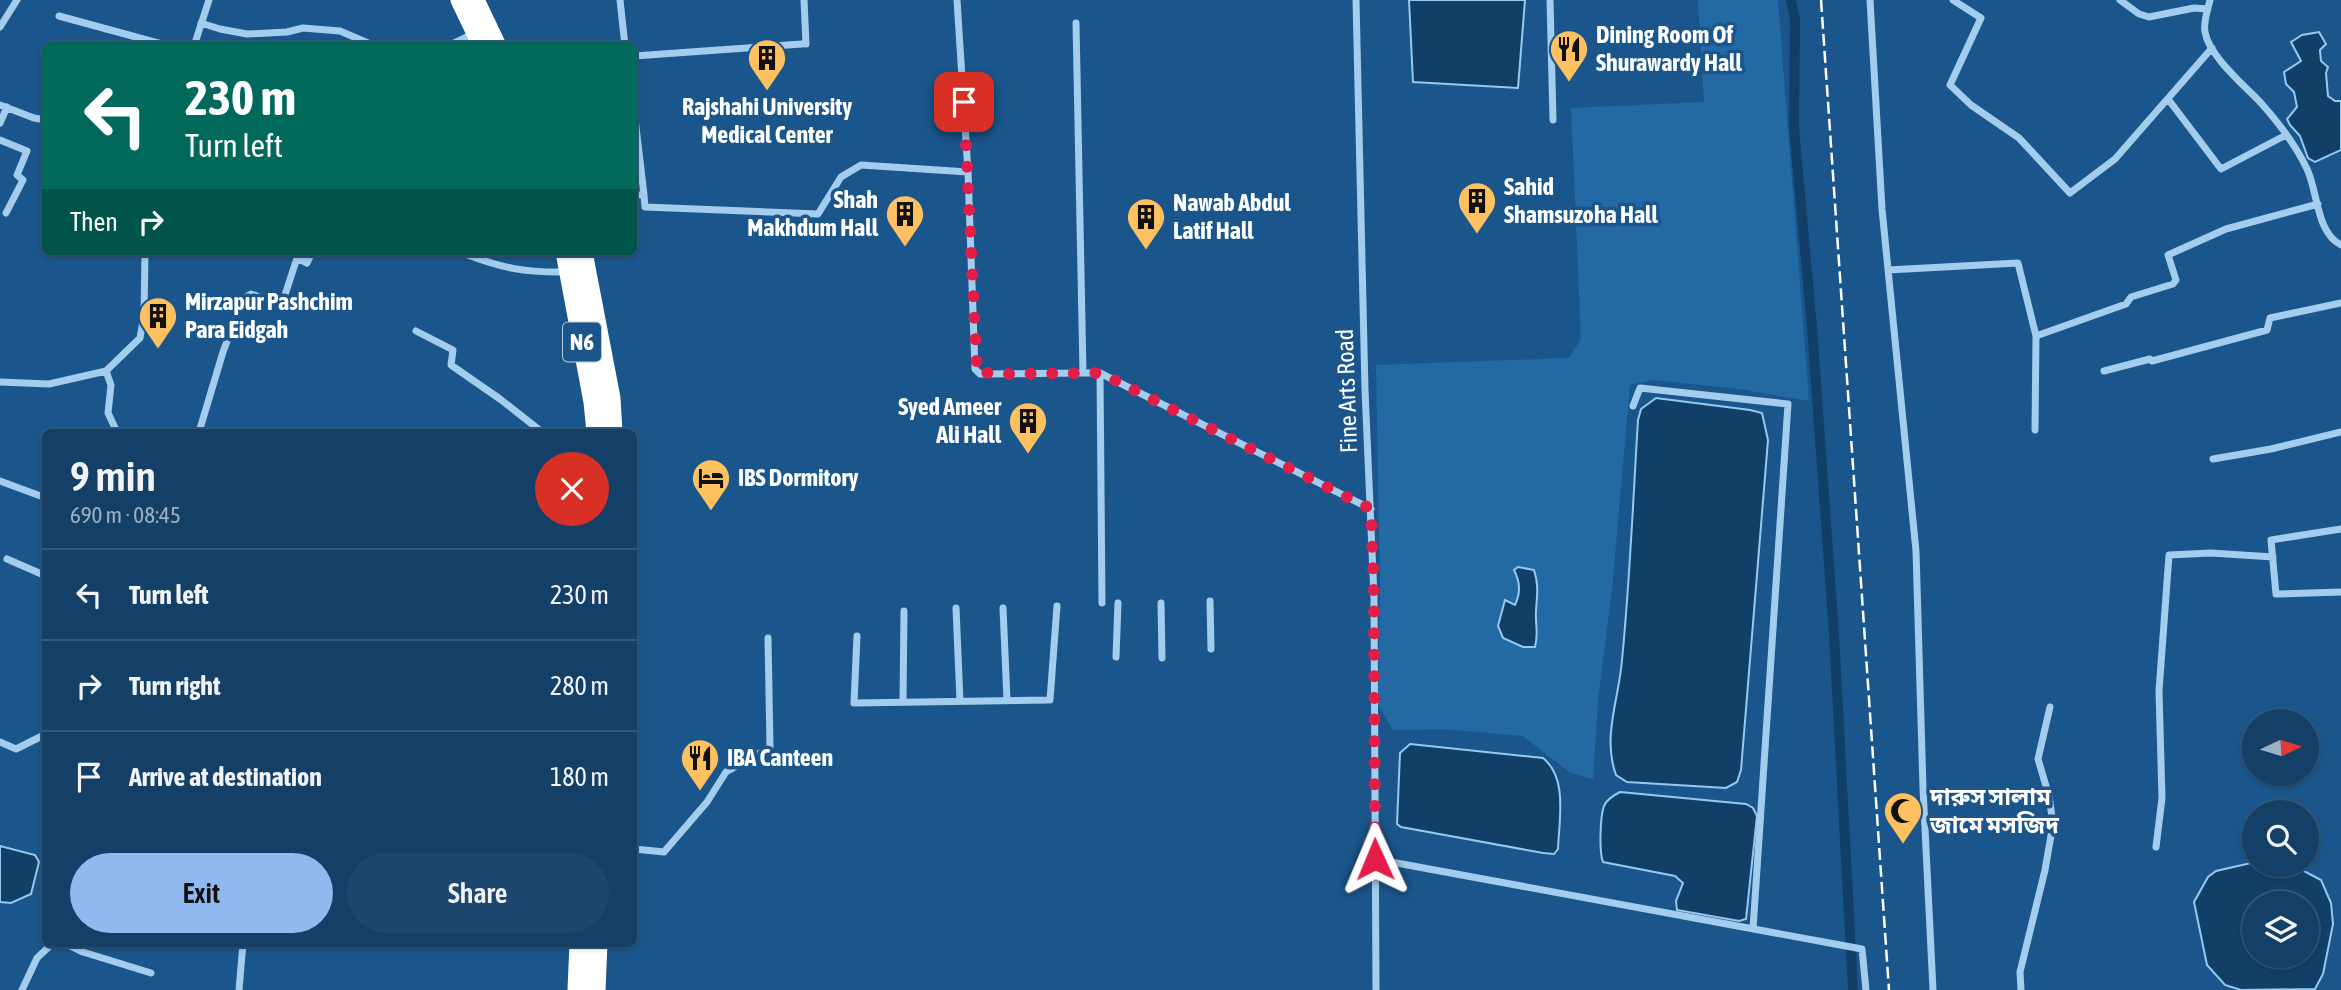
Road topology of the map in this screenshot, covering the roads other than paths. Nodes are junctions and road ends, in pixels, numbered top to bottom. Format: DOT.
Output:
graph roads {
  1 [pos="17,0"];
  2 [pos="209,0"];
  3 [pos="460,0"];
  4 [pos="475,0"];
  5 [pos="620,0"];
  6 [pos="804,0"];
  7 [pos="957,0"];
  8 [pos="1356,0"];
  9 [pos="1550,0"];
  10 [pos="1870,0"];
  11 [pos="1953,0"];
  12 [pos="2120,0"];
  13 [pos="2209,4"];
  14 [pos="59,16"];
  15 [pos="201,23"];
  16 [pos="1076,23"];
  17 [pos="0,27"];
  18 [pos="482,35"];
  19 [pos="154,42"];
  20 [pos="195,42"];
  21 [pos="358,42"];
  22 [pos="460,42"];
  23 [pos="625,42"];
  24 [pos="2212,48"];
  25 [pos="637,56"];
  26 [pos="2168,99"];
  27 [pos="3,106"];
  28 [pos="42,119"];
  29 [pos="1553,120"];
  30 [pos="0,123"];
  31 [pos="2286,135"];
  32 [pos="637,136"];
  33 [pos="0,140"];
  34 [pos="968,172"];
  35 [pos="637,195"];
  36 [pos="644,195"];
  37 [pos="2318,204"];
  38 [pos="6,212"];
  39 [pos="2341,245"];
  40 [pos="145,256"];
  41 [pos="311,256"];
  42 [pos="470,256"];
  43 [pos="566,256"];
  44 [pos="584,256"];
  45 [pos="1888,270"];
  46 [pos="570,272"];
  47 [pos="2341,303"];
  48 [pos="416,331"];
  49 [pos="2036,337"];
  50 [pos="106,371"];
  51 [pos="2104,371"];
  52 [pos="1083,373"];
  53 [pos="1100,373"];
  54 [pos="0,382"];
  55 [pos="1633,406"];
  56 [pos="116,429"];
  57 [pos="201,429"];
  58 [pos="538,429"];
  59 [pos="596,429"];
  60 [pos="613,429"];
  61 [pos="2035,430"];
  62 [pos="2341,432"];
  63 [pos="2213,459"];
  64 [pos="0,481"];
  65 [pos="42,497"];
  66 [pos="1371,509"];
  67 [pos="2341,529"];
  68 [pos="2273,557"];
  69 [pos="7,559"];
  70 [pos="42,574"];
  71 [pos="2341,592"];
  72 [pos="1210,601"];
  73 [pos="1102,603"];
  74 [pos="1118,603"];
  75 [pos="1161,603"];
  76 [pos="1057,606"];
  77 [pos="956,608"];
  78 [pos="1003,608"];
  79 [pos="904,611"];
  80 [pos="857,636"];
  81 [pos="768,638"];
  82 [pos="1211,649"];
  83 [pos="1116,657"];
  84 [pos="1162,658"];
  85 [pos="1007,700"];
  86 [pos="960,701"];
  87 [pos="903,702"];
  88 [pos="2050,707"];
  89 [pos="42,736"];
  90 [pos="0,742"];
  91 [pos="2156,847"];
  92 [pos="637,849"];
  93 [pos="1375,859"];
  94 [pos="1753,929"];
  95 [pos="49,947"];
  96 [pos="74,947"];
  97 [pos="243,947"];
  98 [pos="579,947"];
  99 [pos="598,947"];
  100 [pos="151,973"];
  101 [pos="22,990"];
  102 [pos="240,990"];
  103 [pos="577,990"];
  104 [pos="596,990"];
  105 [pos="1376,990"];
  106 [pos="1866,990"];
  107 [pos="1933,990"];
  108 [pos="2021,990"];
  1 -- 17 [label="street"];
  2 -- 15 [label="street"];
  3 -- 18 [label="highway"];
  4 -- 18 [label="highway"];
  5 -- 23 [label="street"];
  6 -- 25 [label="street"];
  7 -- 34 [label="street"];
  8 -- 66 [label="street, Fine Arts Road"];
  9 -- 29 [label="street"];
  10 -- 45 [label="street"];
  11 -- 26 [label="street"];
  12 -- 13 [label="street"];
  13 -- 24 [label="street"];
  14 -- 19 [label="street"];
  15 -- 20 [label="street"];
  15 -- 21 [label="street"];
  16 -- 52 [label="street"];
  18 -- 22 [label="street"];
  24 -- 26 [label="street"];
  24 -- 31 [label="street"];
  26 -- 31 [label="street"];
  27 -- 28 [label="street"];
  27 -- 30 [label="street"];
  31 -- 37 [label="street"];
  32 -- 36 [label="street"];
  33 -- 38 [label="street"];
  34 -- 36 [label="street"];
  34 -- 52 [label="street"];
  35 -- 36 [label="street"];
  37 -- 39 [label="street"];
  37 -- 49 [label="street"];
  40 -- 50 [label="street"];
  41 -- 57 [label="street"];
  42 -- 46 [label="street"];
  43 -- 46 [label="highway, N6"];
  44 -- 60 [label="highway, N6"];
  45 -- 49 [label="street"];
  45 -- 107 [label="street"];
  46 -- 59 [label="highway, N6"];
  47 -- 51 [label="street"];
  48 -- 58 [label="street"];
  49 -- 61 [label="street"];
  50 -- 54 [label="street"];
  50 -- 56 [label="street"];
  52 -- 53 [label="street"];
  53 -- 66 [label="street"];
  53 -- 73 [label="street"];
  55 -- 94 [label="street"];
  62 -- 63 [label="street"];
  64 -- 65 [label="street"];
  66 -- 93 [label="street, Fine Arts Road"];
  67 -- 68 [label="street"];
  68 -- 71 [label="street"];
  68 -- 91 [label="street"];
  69 -- 70 [label="street"];
  72 -- 82 [label="street"];
  74 -- 83 [label="street"];
  75 -- 84 [label="street"];
  76 -- 85 [label="street"];
  77 -- 86 [label="street"];
  78 -- 85 [label="street"];
  79 -- 87 [label="street"];
  80 -- 87 [label="street"];
  81 -- 92 [label="street"];
  85 -- 86 [label="street"];
  86 -- 87 [label="street"];
  88 -- 108 [label="street"];
  89 -- 90 [label="street"];
  93 -- 94 [label="street"];
  93 -- 105 [label="street, Fine Arts Road"];
  94 -- 106 [label="street"];
  95 -- 101 [label="street"];
  96 -- 100 [label="street"];
  97 -- 102 [label="street"];
  98 -- 103 [label="highway"];
  99 -- 104 [label="highway"];
}
